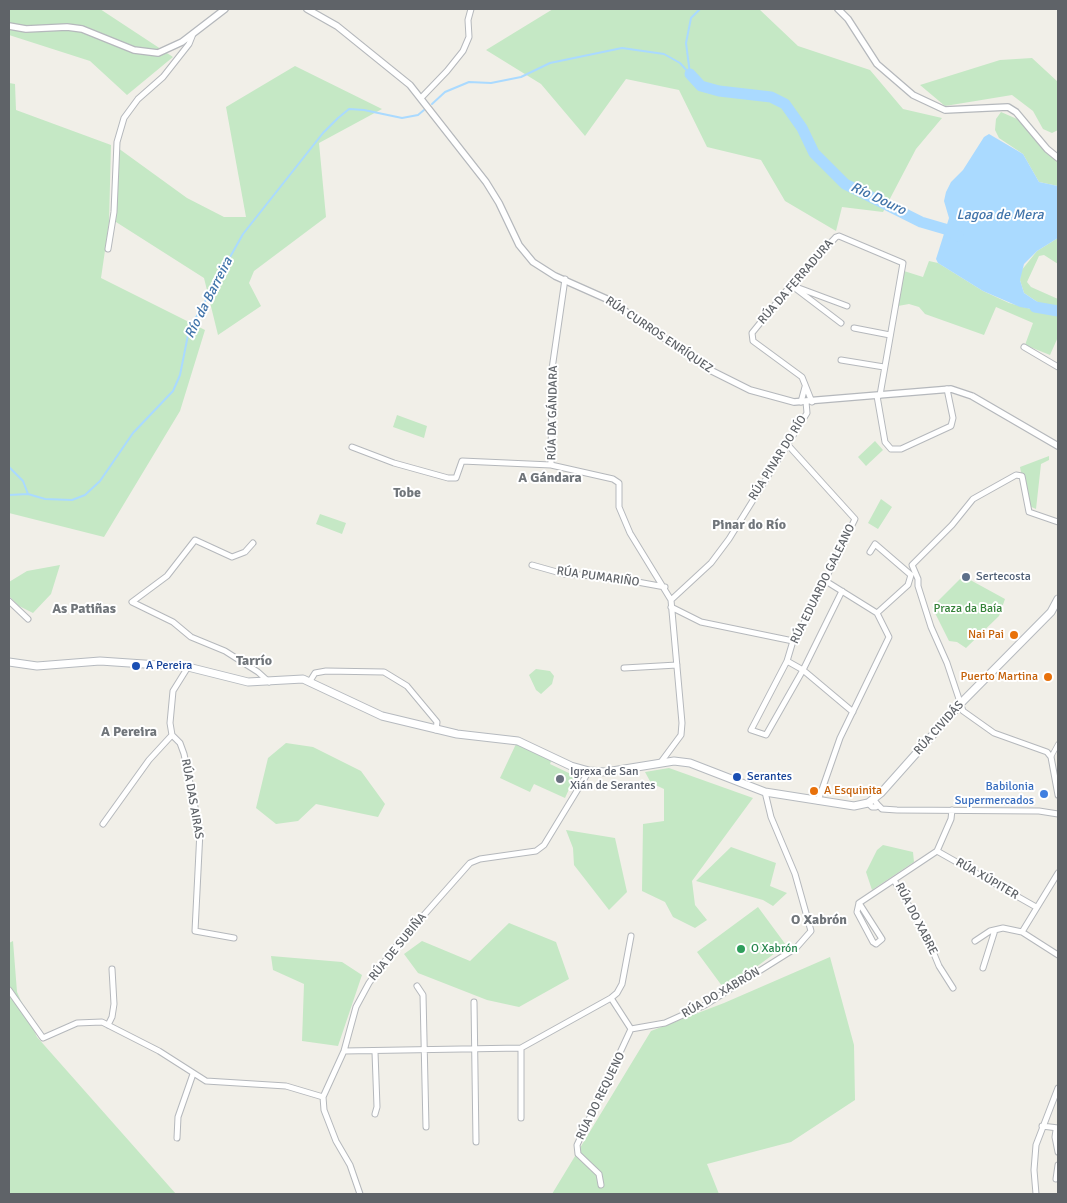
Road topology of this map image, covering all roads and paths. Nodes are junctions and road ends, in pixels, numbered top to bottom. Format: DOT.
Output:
graph roads {
  1 [pos="225,9"];
  2 [pos="307,9"];
  3 [pos="471,9"];
  4 [pos="838,9"];
  5 [pos="9,26"];
  6 [pos="193,34"];
  7 [pos="421,98"];
  8 [pos="1058,158"];
  9 [pos="108,249"];
  10 [pos="565,279"];
  11 [pos="791,285"];
  12 [pos="847,306"];
  13 [pos="841,323"];
  14 [pos="854,328"];
  15 [pos="890,335"];
  16 [pos="1024,347"];
  17 [pos="841,360"];
  18 [pos="884,367"];
  19 [pos="1058,367"];
  20 [pos="805,387"];
  21 [pos="947,388"];
  22 [pos="878,395"];
  23 [pos="807,402"];
  24 [pos="787,444"];
  25 [pos="1058,446"];
  26 [pos="352,447"];
  27 [pos="551,465"];
  28 [pos="1058,522"];
  29 [pos="253,543"];
  30 [pos="870,552"];
  31 [pos="532,565"];
  32 [pos="824,580"];
  33 [pos="664,587"];
  34 [pos="842,591"];
  35 [pos="1058,598"];
  36 [pos="671,600"];
  37 [pos="9,601"];
  38 [pos="671,606"];
  39 [pos="877,613"];
  40 [pos="28,619"];
  41 [pos="792,641"];
  42 [pos="787,661"];
  43 [pos="9,662"];
  44 [pos="677,665"];
  45 [pos="188,667"];
  46 [pos="624,668"];
  47 [pos="803,670"];
  48 [pos="310,681"];
  49 [pos="269,682"];
  50 [pos="962,702"];
  51 [pos="853,712"];
  52 [pos="436,730"];
  53 [pos="172,735"];
  54 [pos="1058,744"];
  55 [pos="1052,757"];
  56 [pos="661,762"];
  57 [pos="589,771"];
  58 [pos="765,792"];
  59 [pos="1058,794"];
  60 [pos="818,801"];
  61 [pos="873,802"];
  62 [pos="952,810"];
  63 [pos="1058,814"];
  64 [pos="102,824"];
  65 [pos="937,851"];
  66 [pos="1058,873"];
  67 [pos="894,880"];
  68 [pos="859,904"];
  69 [pos="1036,907"];
  70 [pos="995,930"];
  71 [pos="1022,932"];
  72 [pos="631,936"];
  73 [pos="234,938"];
  74 [pos="976,941"];
  75 [pos="1058,955"];
  76 [pos="983,968"];
  77 [pos="112,969"];
  78 [pos="417,986"];
  79 [pos="953,988"];
  80 [pos="9,990"];
  81 [pos="611,998"];
  82 [pos="474,1002"];
  83 [pos="108,1025"];
  84 [pos="631,1029"];
  85 [pos="521,1048"];
  86 [pos="473,1049"];
  87 [pos="344,1051"];
  88 [pos="424,1051"];
  89 [pos="375,1052"];
  90 [pos="193,1074"];
  91 [pos="1058,1088"];
  92 [pos="323,1097"];
  93 [pos="375,1114"];
  94 [pos="521,1118"];
  95 [pos="1042,1126"];
  96 [pos="426,1127"];
  97 [pos="1057,1129"];
  98 [pos="177,1138"];
  99 [pos="476,1142"];
  100 [pos="1058,1152"];
  101 [pos="1058,1165"];
  102 [pos="1056,1178"];
  103 [pos="601,1185"];
  104 [pos="360,1194"];
  105 [pos="1036,1194"];
  1 -- 6 [label="street"];
  2 -- 7 [label="street, RÚA CURROS ENRÍQUEZ"];
  3 -- 7 [label="street"];
  4 -- 8 [label="street"];
  5 -- 6 [label="street"];
  6 -- 9 [label="street"];
  7 -- 10 [label="street, RÚA CURROS ENRÍQUEZ"];
  10 -- 23 [label="street, RÚA CURROS ENRÍQUEZ"];
  10 -- 27 [label="street, RÚA DA GÁNDARA"];
  11 -- 12 [label="street"];
  11 -- 13 [label="street"];
  11 -- 15 [label="street, RÚA DA FERRADURA"];
  11 -- 20 [label="street, RÚA DA FERRADURA"];
  14 -- 15 [label="street"];
  15 -- 18 [label="street, RÚA DA FERRADURA"];
  16 -- 19 [label="street"];
  17 -- 18 [label="street"];
  18 -- 22 [label="street, RÚA DA FERRADURA"];
  20 -- 23 [label="street, RÚA DA FERRADURA"];
  20 -- 23 [label="street"];
  21 -- 22 [label="street, RÚA CURROS ENRÍQUEZ"];
  21 -- 22 [label="street, RÚA DA FERRADURA"];
  21 -- 25 [label="street, RÚA CURROS ENRÍQUEZ"];
  22 -- 23 [label="street, RÚA CURROS ENRÍQUEZ"];
  23 -- 24 [label="street, RÚA PINAR DO RÍO"];
  24 -- 32 [label="street, RÚA EDUARDO GALEANO"];
  24 -- 36 [label="street, RÚA PINAR DO RÍO"];
  26 -- 27 [label="street"];
  27 -- 33 [label="street, RÚA DA GÁNDARA"];
  28 -- 50 [label="street"];
  29 -- 49 [label="street"];
  30 -- 39 [label="street"];
  31 -- 33 [label="street, RÚA PUMARIÑO"];
  32 -- 34 [label="street"];
  32 -- 41 [label="street, RÚA EDUARDO GALEANO"];
  33 -- 36 [label="street, RÚA DA GÁNDARA"];
  34 -- 39 [label="street"];
  34 -- 47 [label="street, RÚA EDUARDO GALEANO"];
  35 -- 50 [label="main road, RÚA CIVIDÁS"];
  36 -- 38 [label="street"];
  37 -- 40 [label="street"];
  38 -- 41 [label="street"];
  38 -- 44 [label="street"];
  39 -- 51 [label="street"];
  41 -- 42 [label="street, RÚA EDUARDO GALEANO"];
  42 -- 47 [label="street"];
  42 -- 47 [label="street, RÚA EDUARDO GALEANO"];
  43 -- 45 [label="main road"];
  44 -- 46 [label="street"];
  44 -- 56 [label="street"];
  45 -- 49 [label="main road"];
  45 -- 53 [label="street, RÚA DAS AIRAS"];
  47 -- 51 [label="street"];
  48 -- 49 [label="main road"];
  48 -- 52 [label="main road"];
  48 -- 52 [label="street"];
  50 -- 55 [label="street"];
  50 -- 61 [label="main road, RÚA CIVIDÁS"];
  51 -- 60 [label="street"];
  52 -- 57 [label="main road"];
  53 -- 64 [label="street"];
  53 -- 73 [label="street, RÚA DAS AIRAS"];
  54 -- 55 [label="street"];
  55 -- 59 [label="street"];
  56 -- 57 [label="main road"];
  56 -- 58 [label="main road"];
  57 -- 87 [label="street, RÚA DE SUBIÑA"];
  58 -- 60 [label="main road"];
  58 -- 84 [label="street, RÚA DO XABRÓN"];
  60 -- 61 [label="main road"];
  61 -- 62 [label="street"];
  62 -- 63 [label="street"];
  62 -- 65 [label="street"];
  65 -- 67 [label="street, RÚA DO XABRE"];
  65 -- 69 [label="street, RÚA XÚPITER"];
  66 -- 69 [label="street"];
  67 -- 68 [label="street"];
  67 -- 79 [label="street, RÚA DO XABRE"];
  68 -- 68 [label="street"];
  69 -- 71 [label="street"];
  70 -- 71 [label="street"];
  70 -- 74 [label="street"];
  70 -- 76 [label="street"];
  71 -- 75 [label="street"];
  72 -- 81 [label="street"];
  77 -- 83 [label="street"];
  78 -- 88 [label="street"];
  80 -- 83 [label="street"];
  81 -- 84 [label="street"];
  81 -- 85 [label="street"];
  82 -- 86 [label="street"];
  83 -- 90 [label="street"];
  84 -- 103 [label="street, RÚA DO REQUENO"];
  85 -- 86 [label="street"];
  85 -- 94 [label="street"];
  86 -- 88 [label="street"];
  86 -- 99 [label="street"];
  87 -- 89 [label="street"];
  87 -- 92 [label="street, RÚA DE SUBIÑA"];
  88 -- 89 [label="street"];
  88 -- 96 [label="street"];
  89 -- 93 [label="street"];
  90 -- 92 [label="street"];
  90 -- 98 [label="street"];
  91 -- 95 [label="street"];
  92 -- 104 [label="street"];
  95 -- 97 [label="street"];
  95 -- 105 [label="street"];
  97 -- 100 [label="street"];
  101 -- 102 [label="street"];
}
